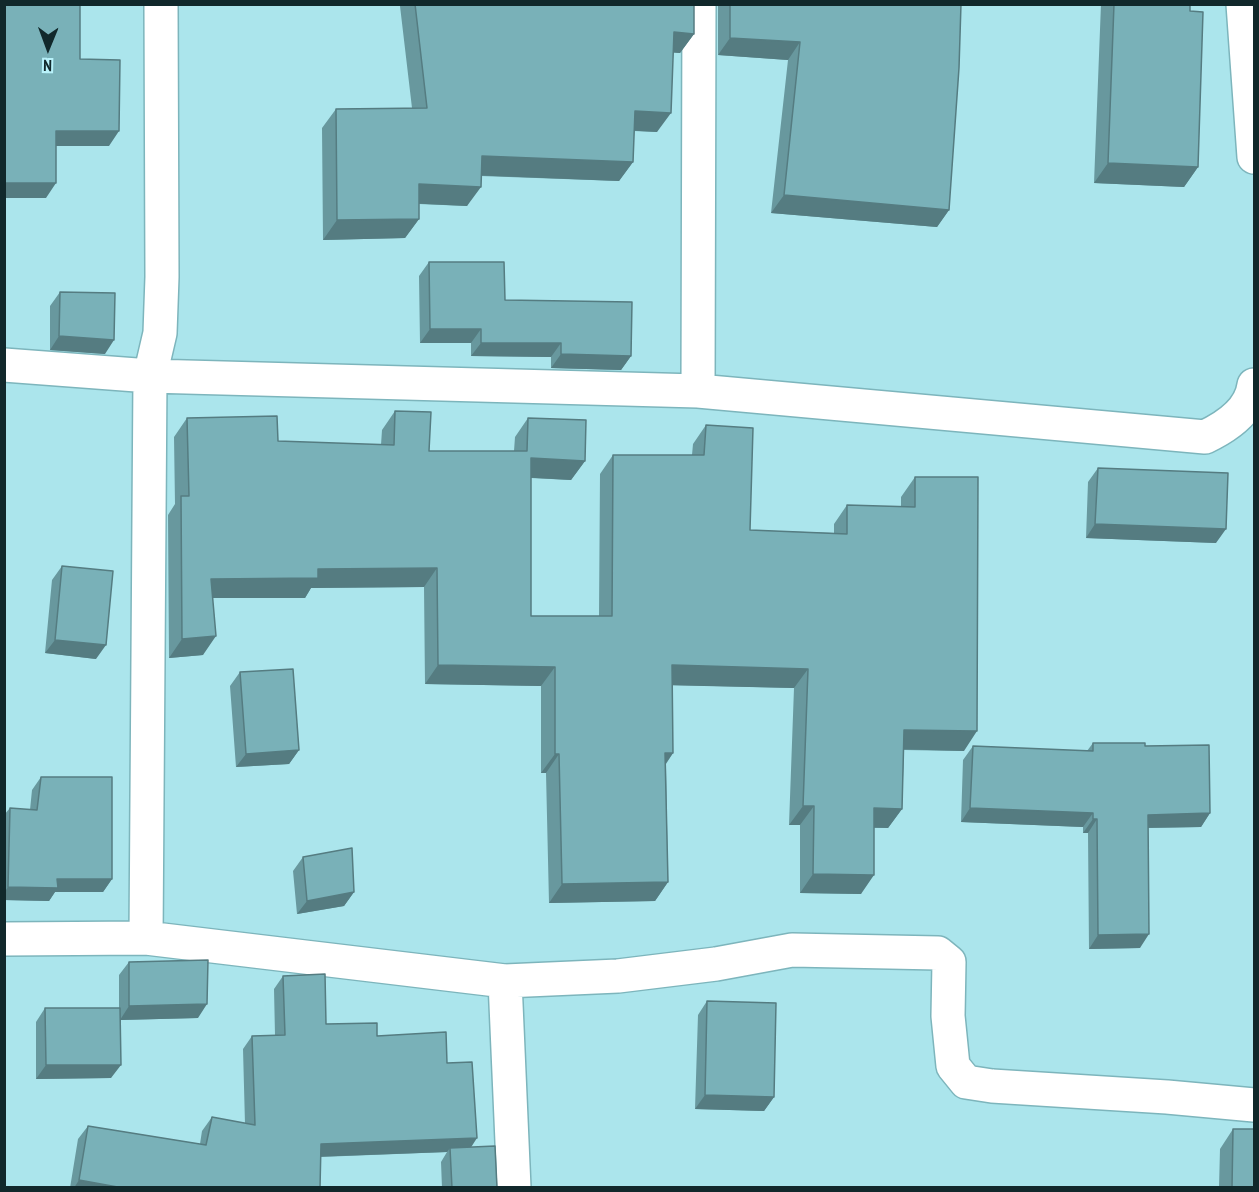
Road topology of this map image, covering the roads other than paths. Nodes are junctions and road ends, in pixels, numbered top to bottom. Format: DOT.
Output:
graph roads {
  1 [pos="161,4"];
  2 [pos="699,4"];
  3 [pos="1243,4"];
  4 [pos="1254,157"];
  5 [pos="4,365"];
  6 [pos="150,376"];
  7 [pos="1254,385"];
  8 [pos="698,391"];
  9 [pos="146,938"];
  10 [pos="4,939"];
  11 [pos="505,981"];
  12 [pos="1254,1105"];
  13 [pos="514,1188"];
  1 -- 6 [label="street"];
  2 -- 8 [label="street"];
  3 -- 4 [label="street"];
  5 -- 6 [label="street"];
  6 -- 8 [label="street"];
  6 -- 9 [label="street"];
  7 -- 8 [label="street"];
  9 -- 10 [label="street"];
  9 -- 11 [label="street"];
  11 -- 12 [label="street"];
  11 -- 13 [label="street"];
}
